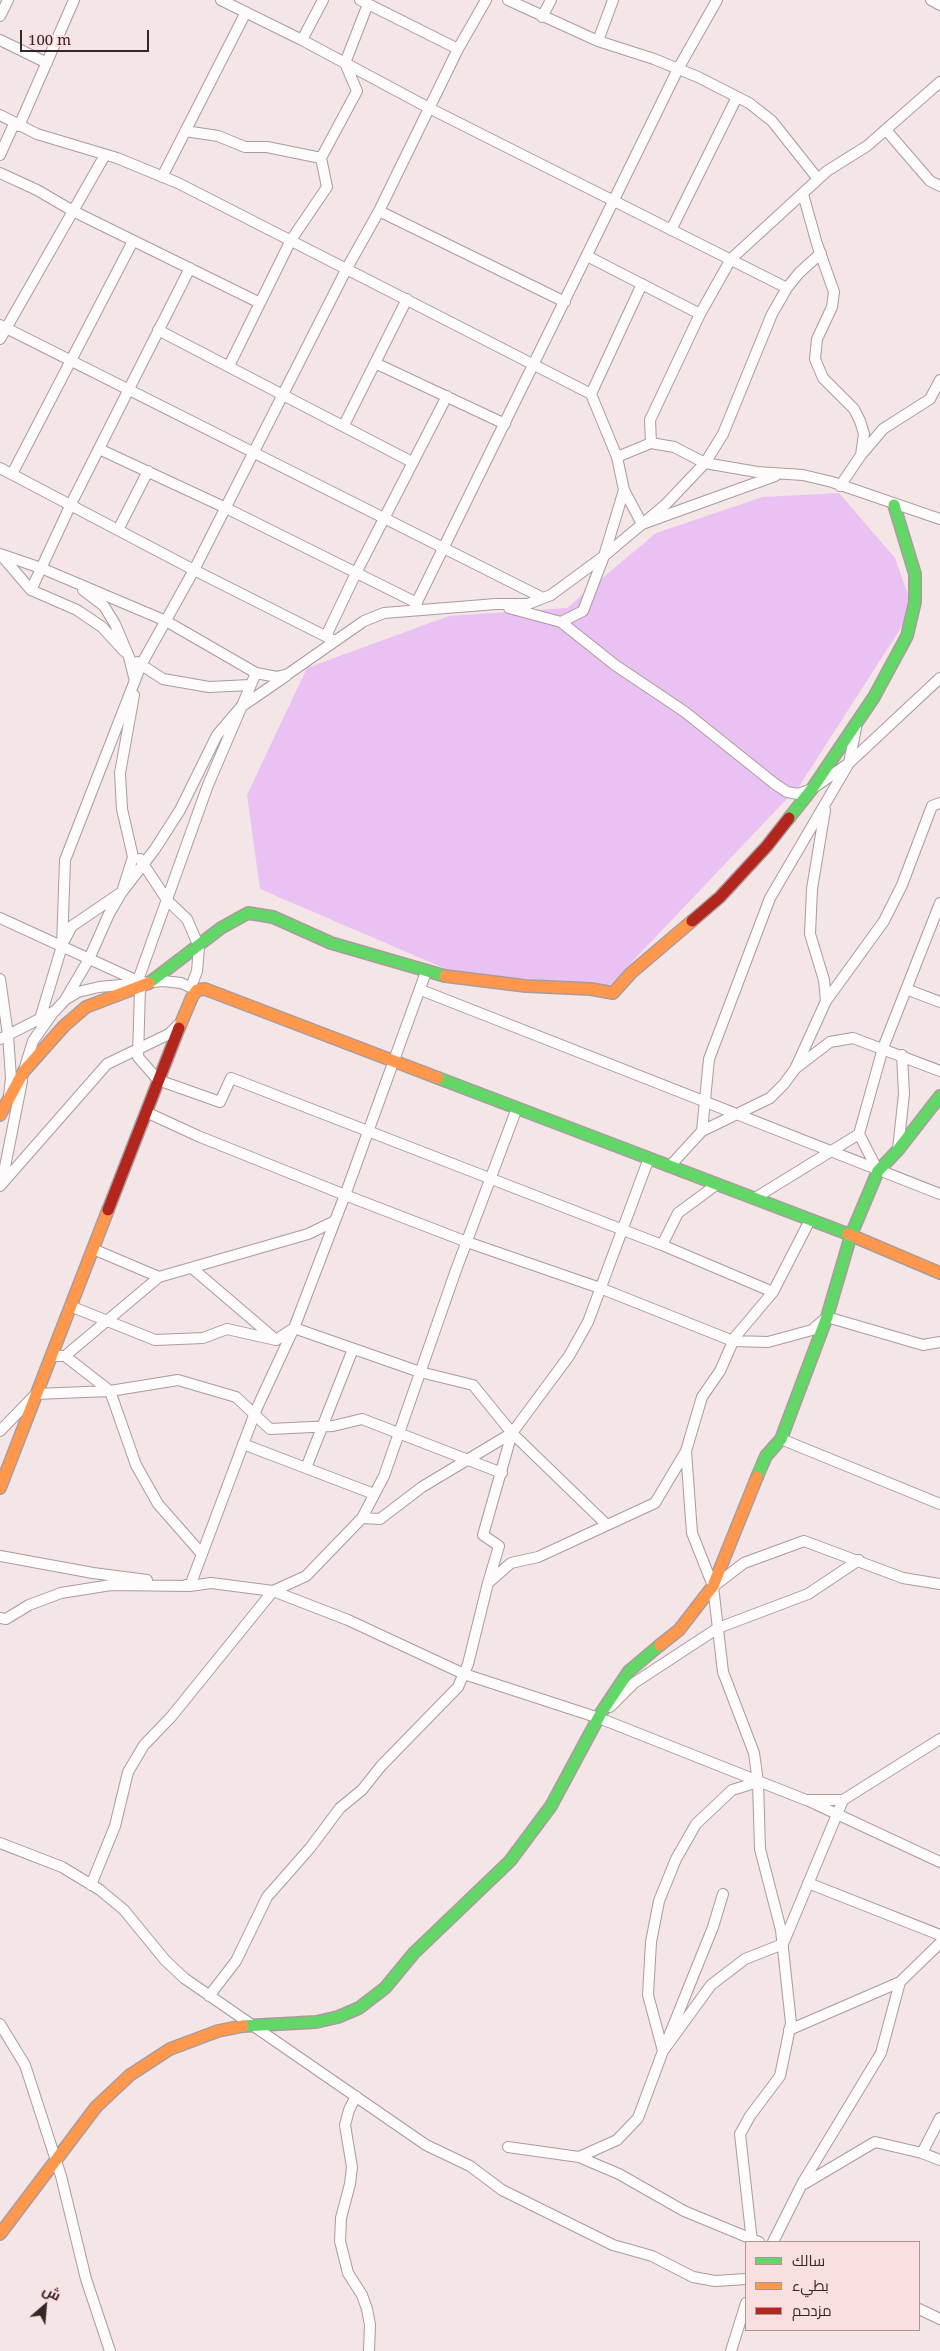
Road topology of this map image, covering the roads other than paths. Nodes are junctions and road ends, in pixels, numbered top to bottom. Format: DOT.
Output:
graph roads {
  1 [pos="8,0"];
  2 [pos="74,0"];
  3 [pos="221,0"];
  4 [pos="322,0"];
  5 [pos="486,0"];
  6 [pos="508,0"];
  7 [pos="551,0"];
  8 [pos="613,0"];
  9 [pos="717,0"];
  10 [pos="931,0"];
  11 [pos="364,2"];
  12 [pos="940,5"];
  13 [pos="246,12"];
  14 [pos="0,16"];
  15 [pos="542,17"];
  16 [pos="0,40"];
  17 [pos="302,40"];
  18 [pos="598,42"];
  19 [pos="458,49"];
  20 [pos="47,63"];
  21 [pos="345,63"];
  22 [pos="678,69"];
  23 [pos="940,82"];
  24 [pos="737,97"];
  25 [pos="429,108"];
  26 [pos="0,115"];
  27 [pos="16,125"];
  28 [pos="886,130"];
  29 [pos="185,132"];
  30 [pos="0,155"];
  31 [pos="105,155"];
  32 [pos="321,158"];
  33 [pos="0,173"];
  34 [pos="162,177"];
  35 [pos="818,179"];
  36 [pos="940,186"];
  37 [pos="803,194"];
  38 [pos="614,202"];
  39 [pos="379,210"];
  40 [pos="73,212"];
  41 [pos="671,230"];
  42 [pos="291,240"];
  43 [pos="133,241"];
  44 [pos="821,253"];
  45 [pos="587,256"];
  46 [pos="731,259"];
  47 [pos="190,268"];
  48 [pos="347,268"];
  49 [pos="642,284"];
  50 [pos="787,288"];
  51 [pos="407,298"];
  52 [pos="565,302"];
  53 [pos="260,303"];
  54 [pos="700,314"];
  55 [pos="3,327"];
  56 [pos="158,330"];
  57 [pos="0,340"];
  58 [pos="70,360"];
  59 [pos="375,363"];
  60 [pos="535,364"];
  61 [pos="229,366"];
  62 [pos="940,380"];
  63 [pos="129,390"];
  64 [pos="283,394"];
  65 [pos="591,394"];
  66 [pos="446,396"];
  67 [pos="506,424"];
  68 [pos="344,425"];
  69 [pos="651,443"];
  70 [pos="99,448"];
  71 [pos="254,452"];
  72 [pos="861,455"];
  73 [pos="618,457"];
  74 [pos="412,462"];
  75 [pos="706,463"];
  76 [pos="0,468"];
  77 [pos="148,471"];
  78 [pos="12,474"];
  79 [pos="781,474"];
  80 [pos="840,486"];
  81 [pos="624,490"];
  82 [pos="71,504"];
  83 [pos="894,505"];
  84 [pos="226,508"];
  85 [pos="384,517"];
  86 [pos="940,519"];
  87 [pos="642,524"];
  88 [pos="118,530"];
  89 [pos="444,547"];
  90 [pos="1,554"];
  91 [pos="604,556"];
  92 [pos="42,568"];
  93 [pos="194,570"];
  94 [pos="356,573"];
  95 [pos="70,580"];
  96 [pos="31,590"];
  97 [pos="543,598"];
  98 [pos="496,604"];
  99 [pos="415,607"];
  100 [pos="166,621"];
  101 [pos="561,622"];
  102 [pos="330,638"];
  103 [pos="130,657"];
  104 [pos="141,665"];
  105 [pos="256,673"];
  106 [pos="288,674"];
  107 [pos="940,678"];
  108 [pos="135,681"];
  109 [pos="250,685"];
  110 [pos="241,707"];
  111 [pos="856,725"];
  112 [pos="849,763"];
  113 [pos="812,789"];
  114 [pos="940,803"];
  115 [pos="826,804"];
  116 [pos="130,838"];
  117 [pos="143,865"];
  118 [pos="122,892"];
  119 [pos="167,900"];
  120 [pos="940,903"];
  121 [pos="0,918"];
  122 [pos="62,946"];
  123 [pos="199,947"];
  124 [pos="89,959"];
  125 [pos="426,972"];
  126 [pos="0,979"];
  127 [pos="153,982"];
  128 [pos="138,986"];
  129 [pos="194,989"];
  130 [pos="906,989"];
  131 [pos="421,990"];
  132 [pos="65,1000"];
  133 [pos="826,1001"];
  134 [pos="940,1002"];
  135 [pos="54,1011"];
  136 [pos="40,1019"];
  137 [pos="181,1022"];
  138 [pos="4,1037"];
  139 [pos="138,1048"];
  140 [pos="883,1048"];
  141 [pos="902,1055"];
  142 [pos="394,1061"];
  143 [pos="795,1068"];
  144 [pos="24,1071"];
  145 [pos="940,1071"];
  146 [pos="158,1080"];
  147 [pos="940,1096"];
  148 [pos="9,1099"];
  149 [pos="705,1102"];
  150 [pos="517,1108"];
  151 [pos="146,1112"];
  152 [pos="0,1115"];
  153 [pos="738,1115"];
  154 [pos="702,1131"];
  155 [pos="368,1132"];
  156 [pos="858,1134"];
  157 [pos="898,1150"];
  158 [pos="830,1152"];
  159 [pos="649,1158"];
  160 [pos="670,1166"];
  161 [pos="878,1171"];
  162 [pos="490,1180"];
  163 [pos="716,1185"];
  164 [pos="1,1187"];
  165 [pos="940,1194"];
  166 [pos="345,1195"];
  167 [pos="755,1198"];
  168 [pos="810,1220"];
  169 [pos="335,1221"];
  170 [pos="622,1231"];
  171 [pos="851,1235"];
  172 [pos="467,1242"];
  173 [pos="662,1245"];
  174 [pos="93,1248"];
  175 [pos="192,1268"];
  176 [pos="940,1273"];
  177 [pos="158,1277"];
  178 [pos="600,1288"];
  179 [pos="773,1292"];
  180 [pos="70,1306"];
  181 [pos="827,1317"];
  182 [pos="107,1322"];
  183 [pos="294,1328"];
  184 [pos="276,1340"];
  185 [pos="733,1341"];
  186 [pos="940,1342"];
  187 [pos="353,1349"];
  188 [pos="51,1356"];
  189 [pos="65,1356"];
  190 [pos="420,1372"];
  191 [pos="110,1391"];
  192 [pos="36,1394"];
  193 [pos="254,1414"];
  194 [pos="322,1427"];
  195 [pos="0,1432"];
  196 [pos="399,1433"];
  197 [pos="512,1433"];
  198 [pos="781,1439"];
  199 [pos="243,1444"];
  200 [pos="686,1451"];
  201 [pos="467,1459"];
  202 [pos="306,1468"];
  203 [pos="502,1473"];
  204 [pos="0,1488"];
  205 [pos="374,1494"];
  206 [pos="940,1504"];
  207 [pos="362,1518"];
  208 [pos="607,1525"];
  209 [pos="202,1553"];
  210 [pos="0,1556"];
  211 [pos="859,1560"];
  212 [pos="488,1583"];
  213 [pos="940,1584"];
  214 [pos="190,1586"];
  215 [pos="713,1586"];
  216 [pos="273,1591"];
  217 [pos="0,1618"];
  218 [pos="718,1628"];
  219 [pos="464,1674"];
  220 [pos="599,1718"];
  221 [pos="940,1739"];
  222 [pos="758,1782"];
  223 [pos="806,1800"];
  224 [pos="843,1800"];
  225 [pos="837,1814"];
  226 [pos="0,1843"];
  227 [pos="940,1862"];
  228 [pos="808,1883"];
  229 [pos="90,1885"];
  230 [pos="723,1894"];
  231 [pos="940,1935"];
  232 [pos="940,1943"];
  233 [pos="783,1944"];
  234 [pos="900,1982"];
  235 [pos="209,1996"];
  236 [pos="0,2024"];
  237 [pos="251,2024"];
  238 [pos="789,2030"];
  239 [pos="663,2051"];
  240 [pos="356,2096"];
  241 [pos="940,2118"];
  242 [pos="508,2147"];
  243 [pos="922,2153"];
  244 [pos="579,2157"];
  245 [pos="54,2160"];
  246 [pos="940,2160"];
  247 [pos="802,2185"];
  248 [pos="0,2234"];
  249 [pos="754,2241"];
  250 [pos="774,2241"];
  251 [pos="745,2279"];
  252 [pos="745,2306"];
  253 [pos="920,2310"];
  254 [pos="940,2319"];
  255 [pos="110,2351"];
  256 [pos="369,2351"];
  257 [pos="731,2351"];
  1 -- 14 [label="street"];
  2 -- 20 [label="street"];
  3 -- 13 [label="street"];
  4 -- 17 [label="street"];
  5 -- 19 [label="street"];
  6 -- 15 [label="street"];
  7 -- 15 [label="street"];
  8 -- 18 [label="street"];
  9 -- 22 [label="street"];
  10 -- 12 [label="street"];
  11 -- 19 [label="street"];
  11 -- 21 [label="street"];
  13 -- 17 [label="street"];
  13 -- 29 [label="street"];
  15 -- 18 [label="street"];
  16 -- 20 [label="street"];
  17 -- 21 [label="street"];
  18 -- 22 [label="street"];
  19 -- 25 [label="street"];
  20 -- 27 [label="street"];
  21 -- 25 [label="street"];
  21 -- 32 [label="street"];
  22 -- 24 [label="street"];
  22 -- 38 [label="street"];
  23 -- 28 [label="street"];
  24 -- 35 [label="street"];
  24 -- 41 [label="street"];
  25 -- 38 [label="street"];
  25 -- 39 [label="street"];
  26 -- 27 [label="street"];
  27 -- 30 [label="street"];
  27 -- 31 [label="street"];
  28 -- 35 [label="street"];
  28 -- 36 [label="street"];
  29 -- 32 [label="street"];
  29 -- 34 [label="street"];
  31 -- 34 [label="street"];
  31 -- 40 [label="street"];
  32 -- 42 [label="street"];
  33 -- 40 [label="street"];
  34 -- 42 [label="street"];
  35 -- 37 [label="street"];
  37 -- 44 [label="street"];
  37 -- 46 [label="street"];
  38 -- 41 [label="street"];
  38 -- 45 [label="street"];
  39 -- 48 [label="street"];
  39 -- 52 [label="street"];
  40 -- 43 [label="street"];
  40 -- 55 [label="street"];
  41 -- 46 [label="street"];
  42 -- 48 [label="street"];
  42 -- 53 [label="street"];
  43 -- 47 [label="street"];
  43 -- 58 [label="street"];
  44 -- 50 [label="street"];
  44 -- 72 [label="street"];
  45 -- 49 [label="street"];
  45 -- 52 [label="street"];
  46 -- 50 [label="street"];
  46 -- 54 [label="street"];
  47 -- 53 [label="street"];
  47 -- 56 [label="street"];
  48 -- 51 [label="street"];
  48 -- 64 [label="street"];
  49 -- 54 [label="street"];
  49 -- 65 [label="street"];
  50 -- 75 [label="street"];
  51 -- 59 [label="street"];
  51 -- 60 [label="street"];
  52 -- 60 [label="street"];
  53 -- 61 [label="street"];
  54 -- 69 [label="street"];
  55 -- 57 [label="street"];
  55 -- 58 [label="street"];
  56 -- 61 [label="street"];
  56 -- 63 [label="street"];
  58 -- 63 [label="street"];
  58 -- 78 [label="street"];
  59 -- 66 [label="street"];
  59 -- 68 [label="street"];
  60 -- 65 [label="street"];
  60 -- 67 [label="street"];
  61 -- 64 [label="street"];
  62 -- 72 [label="street"];
  63 -- 70 [label="street"];
  63 -- 71 [label="street"];
  64 -- 68 [label="street"];
  64 -- 71 [label="street"];
  65 -- 73 [label="street"];
  66 -- 67 [label="street"];
  66 -- 74 [label="street"];
  67 -- 89 [label="street"];
  68 -- 74 [label="street"];
  69 -- 73 [label="street"];
  69 -- 75 [label="street"];
  70 -- 77 [label="street"];
  70 -- 82 [label="street"];
  71 -- 84 [label="street"];
  71 -- 85 [label="street"];
  72 -- 80 [label="street"];
  73 -- 81 [label="street"];
  74 -- 85 [label="street"];
  75 -- 79 [label="street"];
  75 -- 87 [label="street"];
  76 -- 78 [label="street"];
  77 -- 84 [label="street"];
  77 -- 88 [label="street"];
  78 -- 82 [label="street"];
  79 -- 80 [label="street"];
  79 -- 87 [label="street"];
  80 -- 83 [label="street"];
  81 -- 87 [label="street"];
  81 -- 91 [label="street"];
  82 -- 88 [label="street"];
  82 -- 92 [label="street"];
  83 -- 86 [label="street"];
  83 -- 111 [label="street"];
  84 -- 93 [label="street"];
  84 -- 94 [label="street"];
  85 -- 89 [label="street"];
  85 -- 94 [label="street"];
  87 -- 91 [label="street"];
  88 -- 93 [label="street"];
  89 -- 97 [label="street"];
  89 -- 99 [label="street"];
  90 -- 92 [label="street"];
  90 -- 96 [label="street"];
  91 -- 97 [label="street"];
  91 -- 101 [label="street"];
  92 -- 95 [label="street"];
  92 -- 96 [label="street"];
  93 -- 100 [label="street"];
  93 -- 102 [label="street"];
  94 -- 99 [label="street"];
  94 -- 102 [label="street"];
  95 -- 100 [label="street"];
  95 -- 103 [label="street"];
  96 -- 103 [label="street"];
  97 -- 98 [label="street"];
  98 -- 99 [label="street"];
  98 -- 101 [label="street"];
  99 -- 102 [label="street"];
  100 -- 104 [label="street"];
  100 -- 105 [label="street"];
  101 -- 113 [label="street"];
  102 -- 106 [label="street"];
  103 -- 104 [label="street"];
  103 -- 108 [label="street"];
  104 -- 108 [label="street"];
  104 -- 109 [label="street"];
  105 -- 106 [label="street"];
  105 -- 109 [label="street"];
  106 -- 110 [label="street"];
  107 -- 112 [label="street"];
  108 -- 116 [label="street"];
  108 -- 122 [label="street"];
  109 -- 110 [label="street"];
  110 -- 117 [label="street"];
  110 -- 119 [label="street"];
  111 -- 112 [label="street"];
  111 -- 113 [label="street"];
  112 -- 113 [label="street"];
  112 -- 115 [label="street"];
  113 -- 125 [label="street"];
  114 -- 133 [label="street"];
  115 -- 133 [label="street"];
  115 -- 149 [label="street"];
  116 -- 117 [label="street"];
  116 -- 118 [label="street"];
  117 -- 118 [label="street"];
  117 -- 119 [label="street"];
  118 -- 122 [label="street"];
  118 -- 124 [label="street"];
  119 -- 123 [label="street"];
  119 -- 128 [label="street"];
  120 -- 130 [label="street"];
  121 -- 122 [label="street"];
  122 -- 124 [label="street"];
  122 -- 136 [label="street"];
  123 -- 125 [label="street"];
  123 -- 127 [label="street"];
  123 -- 129 [label="street"];
  124 -- 128 [label="street"];
  124 -- 132 [label="street"];
  125 -- 131 [label="street"];
  126 -- 138 [label="street"];
  127 -- 128 [label="street"];
  127 -- 129 [label="street"];
  128 -- 132 [label="street"];
  128 -- 139 [label="street"];
  128 -- 144 [label="street"];
  129 -- 137 [label="street"];
  129 -- 142 [label="street"];
  130 -- 134 [label="street"];
  130 -- 140 [label="street"];
  131 -- 142 [label="street"];
  131 -- 149 [label="street"];
  132 -- 135 [label="street"];
  133 -- 143 [label="street"];
  135 -- 136 [label="street"];
  135 -- 144 [label="street"];
  136 -- 138 [label="street"];
  137 -- 139 [label="street"];
  137 -- 146 [label="street"];
  138 -- 148 [label="street"];
  139 -- 146 [label="street"];
  139 -- 164 [label="street"];
  140 -- 141 [label="street"];
  140 -- 143 [label="street"];
  140 -- 156 [label="street"];
  141 -- 145 [label="street"];
  141 -- 157 [label="street"];
  142 -- 150 [label="street"];
  142 -- 155 [label="street"];
  143 -- 153 [label="street"];
  144 -- 148 [label="street"];
  144 -- 164 [label="street"];
  146 -- 151 [label="street"];
  146 -- 155 [label="street"];
  147 -- 157 [label="street"];
  148 -- 152 [label="street"];
  149 -- 153 [label="street"];
  149 -- 154 [label="street"];
  150 -- 159 [label="street"];
  150 -- 162 [label="street"];
  151 -- 166 [label="street"];
  151 -- 174 [label="street"];
  153 -- 154 [label="street"];
  153 -- 158 [label="street"];
  154 -- 160 [label="street"];
  155 -- 162 [label="street"];
  155 -- 166 [label="street"];
  156 -- 158 [label="street"];
  156 -- 161 [label="street"];
  157 -- 161 [label="street"];
  158 -- 161 [label="street"];
  158 -- 167 [label="street"];
  159 -- 160 [label="street"];
  159 -- 170 [label="street"];
  160 -- 163 [label="street"];
  161 -- 165 [label="street"];
  161 -- 171 [label="street"];
  162 -- 170 [label="street"];
  162 -- 172 [label="street"];
  163 -- 167 [label="street"];
  163 -- 173 [label="street"];
  166 -- 169 [label="street"];
  166 -- 172 [label="street"];
  167 -- 168 [label="street"];
  168 -- 171 [label="street"];
  168 -- 179 [label="street"];
  169 -- 175 [label="street"];
  169 -- 183 [label="street"];
  170 -- 173 [label="street"];
  170 -- 178 [label="street"];
  171 -- 176 [label="street"];
  171 -- 181 [label="street"];
  172 -- 178 [label="street"];
  172 -- 190 [label="street"];
  173 -- 179 [label="street"];
  174 -- 177 [label="street"];
  174 -- 180 [label="street"];
  175 -- 177 [label="street"];
  175 -- 184 [label="street"];
  177 -- 182 [label="street"];
  178 -- 185 [label="street"];
  178 -- 197 [label="street"];
  179 -- 185 [label="street"];
  180 -- 182 [label="street"];
  180 -- 188 [label="street"];
  181 -- 185 [label="street"];
  181 -- 186 [label="street"];
  181 -- 198 [label="street"];
  182 -- 184 [label="street"];
  182 -- 189 [label="street"];
  183 -- 184 [label="street"];
  183 -- 187 [label="street"];
  183 -- 193 [label="street"];
  185 -- 200 [label="street"];
  187 -- 190 [label="street"];
  187 -- 194 [label="street"];
  188 -- 189 [label="street"];
  188 -- 192 [label="street"];
  189 -- 191 [label="street"];
  190 -- 196 [label="street"];
  190 -- 197 [label="street"];
  191 -- 192 [label="street"];
  191 -- 193 [label="street"];
  191 -- 209 [label="street"];
  192 -- 195 [label="street"];
  192 -- 204 [label="street"];
  193 -- 194 [label="street"];
  193 -- 199 [label="street"];
  194 -- 196 [label="street"];
  194 -- 202 [label="street"];
  196 -- 201 [label="street"];
  196 -- 205 [label="street"];
  197 -- 201 [label="street"];
  197 -- 203 [label="street"];
  197 -- 208 [label="street"];
  198 -- 206 [label="street"];
  198 -- 215 [label="street"];
  199 -- 202 [label="street"];
  199 -- 209 [label="street"];
  200 -- 208 [label="street"];
  200 -- 215 [label="street"];
  201 -- 203 [label="street"];
  201 -- 207 [label="street"];
  202 -- 205 [label="street"];
  203 -- 212 [label="street"];
  205 -- 207 [label="street"];
  207 -- 216 [label="street"];
  208 -- 212 [label="street"];
  209 -- 214 [label="street"];
  210 -- 214 [label="street"];
  211 -- 213 [label="street"];
  211 -- 215 [label="street"];
  211 -- 218 [label="street"];
  212 -- 219 [label="street"];
  214 -- 216 [label="street"];
  214 -- 217 [label="street"];
  215 -- 218 [label="street"];
  215 -- 220 [label="street"];
  216 -- 219 [label="street"];
  216 -- 229 [label="street"];
  218 -- 220 [label="street"];
  218 -- 222 [label="street"];
  219 -- 220 [label="street"];
  219 -- 235 [label="street"];
  220 -- 222 [label="street"];
  220 -- 237 [label="street"];
  221 -- 224 [label="street"];
  222 -- 223 [label="street"];
  222 -- 233 [label="street"];
  222 -- 239 [label="street"];
  223 -- 224 [label="street"];
  223 -- 225 [label="street"];
  224 -- 225 [label="street"];
  225 -- 227 [label="street"];
  225 -- 228 [label="street"];
  226 -- 229 [label="street"];
  228 -- 231 [label="street"];
  228 -- 233 [label="street"];
  229 -- 235 [label="street"];
  230 -- 239 [label="street"];
  232 -- 234 [label="street"];
  233 -- 238 [label="street"];
  233 -- 239 [label="street"];
  234 -- 238 [label="street"];
  234 -- 247 [label="street"];
  235 -- 237 [label="street"];
  236 -- 245 [label="street"];
  237 -- 240 [label="street"];
  237 -- 245 [label="street"];
  238 -- 249 [label="street"];
  239 -- 244 [label="street"];
  240 -- 251 [label="street"];
  240 -- 256 [label="street"];
  241 -- 243 [label="street"];
  242 -- 244 [label="street"];
  243 -- 246 [label="street"];
  243 -- 247 [label="street"];
  244 -- 249 [label="street"];
  245 -- 248 [label="street"];
  245 -- 255 [label="street"];
  247 -- 250 [label="street"];
  252 -- 257 [label="street"];
  253 -- 254 [label="street"];
}
